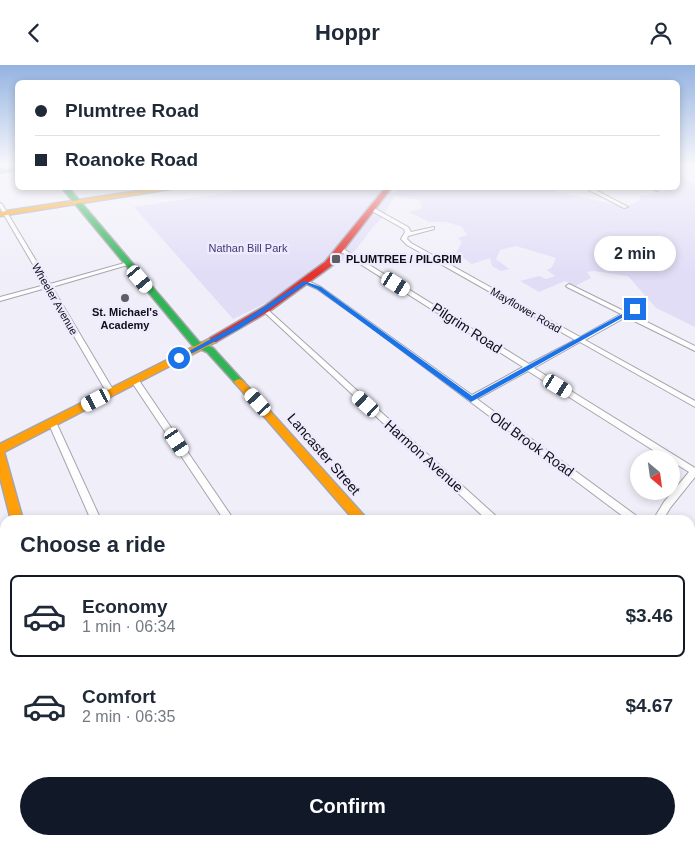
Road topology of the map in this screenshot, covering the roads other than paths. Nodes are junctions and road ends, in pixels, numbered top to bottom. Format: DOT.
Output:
graph roads {
  1 [pos="85,201"];
  2 [pos="378,201"];
  3 [pos="615,201"];
  4 [pos="77,203"];
  5 [pos="626,207"];
  6 [pos="372,209"];
  7 [pos="2,211"];
  8 [pos="432,228"];
  9 [pos="406,235"];
  10 [pos="340,249"];
  11 [pos="128,264"];
  12 [pos="306,282"];
  13 [pos="48,286"];
  14 [pos="569,286"];
  15 [pos="0,299"];
  16 [pos="645,305"];
  17 [pos="265,310"];
  18 [pos="626,314"];
  19 [pos="579,340"];
  20 [pos="200,347"];
  21 [pos="695,349"];
  22 [pos="527,367"];
  23 [pos="135,381"];
  24 [pos="111,393"];
  25 [pos="471,399"];
  26 [pos="695,404"];
  27 [pos="52,422"];
  28 [pos="0,449"];
  29 [pos="0,454"];
  30 [pos="695,472"];
  31 [pos="16,515"];
  32 [pos="94,515"];
  33 [pos="226,515"];
  34 [pos="358,515"];
  35 [pos="489,515"];
  36 [pos="628,515"];
  37 [pos="662,515"];
  1 -- 4 [label="street"];
  2 -- 6 [label="street"];
  3 -- 5 [label="street"];
  4 -- 7 [label="street"];
  4 -- 11 [label="street, Lancaster Street"];
  6 -- 9 [label="street, Mayflower Road"];
  6 -- 10 [label="street"];
  7 -- 13 [label="street, Wheeler Avenue"];
  8 -- 9 [label="street"];
  9 -- 19 [label="street, Mayflower Road"];
  10 -- 12 [label="street"];
  10 -- 22 [label="street, Pilgrim Road"];
  11 -- 13 [label="street"];
  11 -- 20 [label="street, Lancaster Street"];
  12 -- 17 [label="street"];
  12 -- 25 [label="street, Old Brook Road"];
  13 -- 15 [label="street"];
  13 -- 24 [label="street, Wheeler Avenue"];
  14 -- 18 [label="street"];
  16 -- 18 [label="street"];
  17 -- 20 [label="street"];
  17 -- 35 [label="street, Harmon Avenue"];
  18 -- 19 [label="street"];
  18 -- 21 [label="street"];
  19 -- 22 [label="street"];
  19 -- 26 [label="street, Mayflower Road"];
  20 -- 23 [label="street"];
  20 -- 34 [label="street, Lancaster Street"];
  22 -- 25 [label="street"];
  22 -- 30 [label="street, Pilgrim Road"];
  23 -- 24 [label="street"];
  23 -- 33 [label="street"];
  24 -- 27 [label="street"];
  25 -- 36 [label="street, Old Brook Road"];
  27 -- 28 [label="street"];
  27 -- 32 [label="street"];
  29 -- 31 [label="street"];
  30 -- 37 [label="street"];
}
